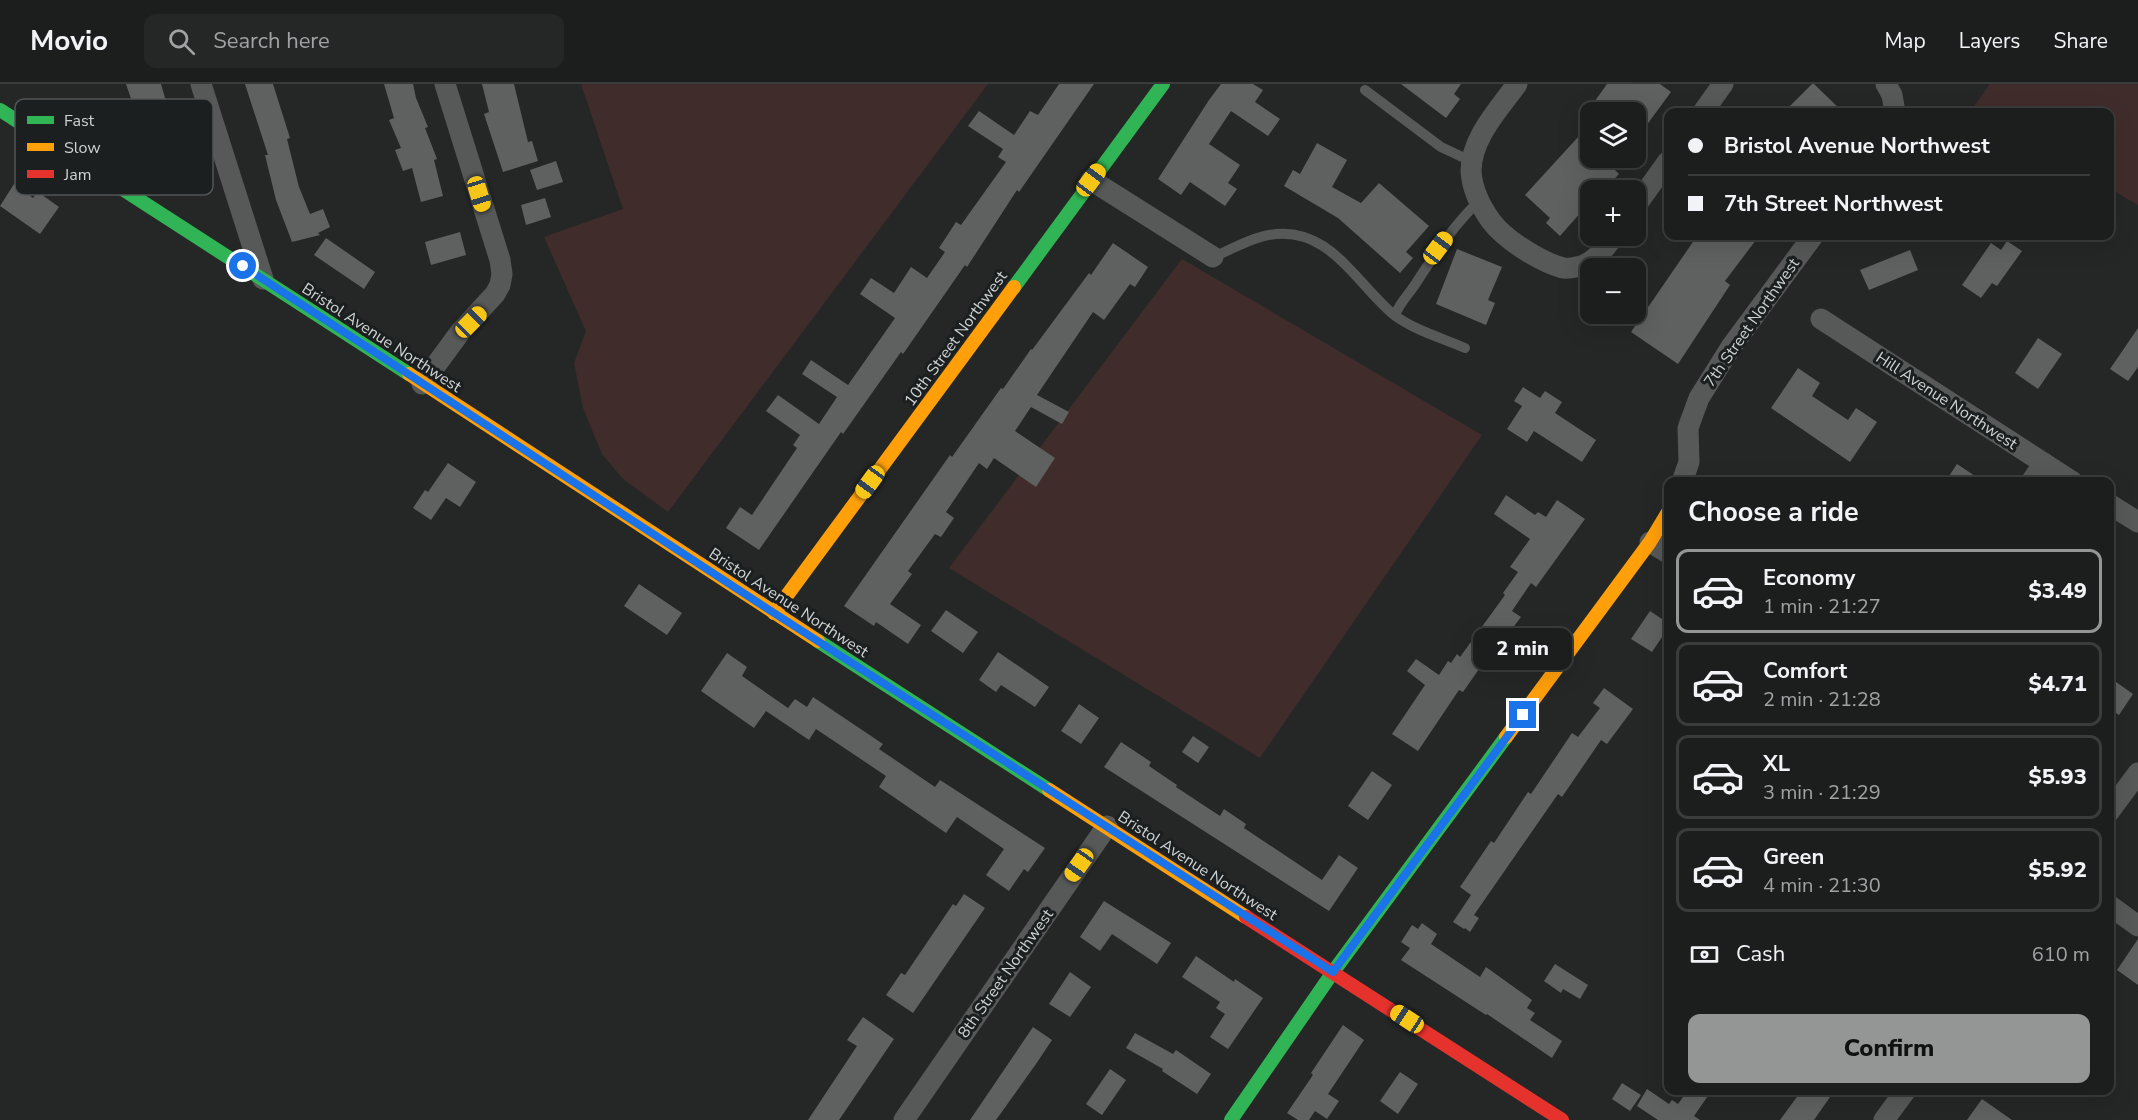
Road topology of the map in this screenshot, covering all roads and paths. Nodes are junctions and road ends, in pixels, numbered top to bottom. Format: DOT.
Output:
graph roads {
  1 [pos="201,84"];
  2 [pos="445,84"];
  3 [pos="1163,84"];
  4 [pos="1517,84"];
  5 [pos="1723,84"];
  6 [pos="1365,90"];
  7 [pos="206,99"];
  8 [pos="1705,108"];
  9 [pos="0,110"];
  10 [pos="15,120"];
  11 [pos="213,122"];
  12 [pos="1473,162"];
  13 [pos="1664,167"];
  14 [pos="1091,180"];
  15 [pos="1646,192"];
  16 [pos="132,195"];
  17 [pos="1479,201"];
  18 [pos="1810,240"];
  19 [pos="1606,246"];
  20 [pos="1213,257"];
  21 [pos="263,279"];
  22 [pos="1395,315"];
  23 [pos="1821,319"];
  24 [pos="1465,348"];
  25 [pos="422,384"];
  26 [pos="2044,463"];
  27 [pos="1684,477"];
  28 [pos="2034,477"];
  29 [pos="2065,477"];
  30 [pos="2114,507"];
  31 [pos="2138,522"];
  32 [pos="1664,528"];
  33 [pos="1659,548"];
  34 [pos="774,613"];
  35 [pos="2138,772"];
  36 [pos="2114,805"];
  37 [pos="1107,826"];
  38 [pos="2114,909"];
  39 [pos="2138,926"];
  40 [pos="1333,972"];
  41 [pos="1903,1095"];
  42 [pos="1890,1118"];
  43 [pos="1558,1119"];
  44 [pos="904,1120"];
  45 [pos="1231,1120"];
  1 -- 7 [label="street"];
  2 -- 25 [label="street"];
  3 -- 14 [label="street, 10th Street Northwest"];
  4 -- 12 [label="street"];
  5 -- 8 [label="street"];
  6 -- 12 [label="lane"];
  9 -- 10 [label="street, Bristol Avenue Northwest"];
  11 -- 21 [label="street"];
  12 -- 17 [label="street"];
  13 -- 15 [label="street"];
  14 -- 20 [label="street"];
  14 -- 34 [label="street, 10th Street Northwest"];
  16 -- 21 [label="street, Bristol Avenue Northwest"];
  17 -- 19 [label="street"];
  17 -- 22 [label="lane"];
  18 -- 27 [label="street, 7th Street Northwest"];
  20 -- 22 [label="lane"];
  21 -- 25 [label="street, Bristol Avenue Northwest"];
  22 -- 24 [label="lane"];
  23 -- 26 [label="street, Hill Avenue Northwest"];
  25 -- 34 [label="street, Bristol Avenue Northwest"];
  26 -- 28 [label="street"];
  26 -- 29 [label="street, Hill Avenue Northwest"];
  30 -- 31 [label="street"];
  32 -- 33 [label="street"];
  33 -- 40 [label="street"];
  34 -- 37 [label="street, Bristol Avenue Northwest"];
  35 -- 36 [label="street"];
  37 -- 40 [label="street, Bristol Avenue Northwest"];
  37 -- 44 [label="street, 8th Street Northwest"];
  38 -- 39 [label="street"];
  40 -- 43 [label="street, Bristol Avenue Northwest"];
  40 -- 45 [label="street"];
  41 -- 42 [label="street"];
}
